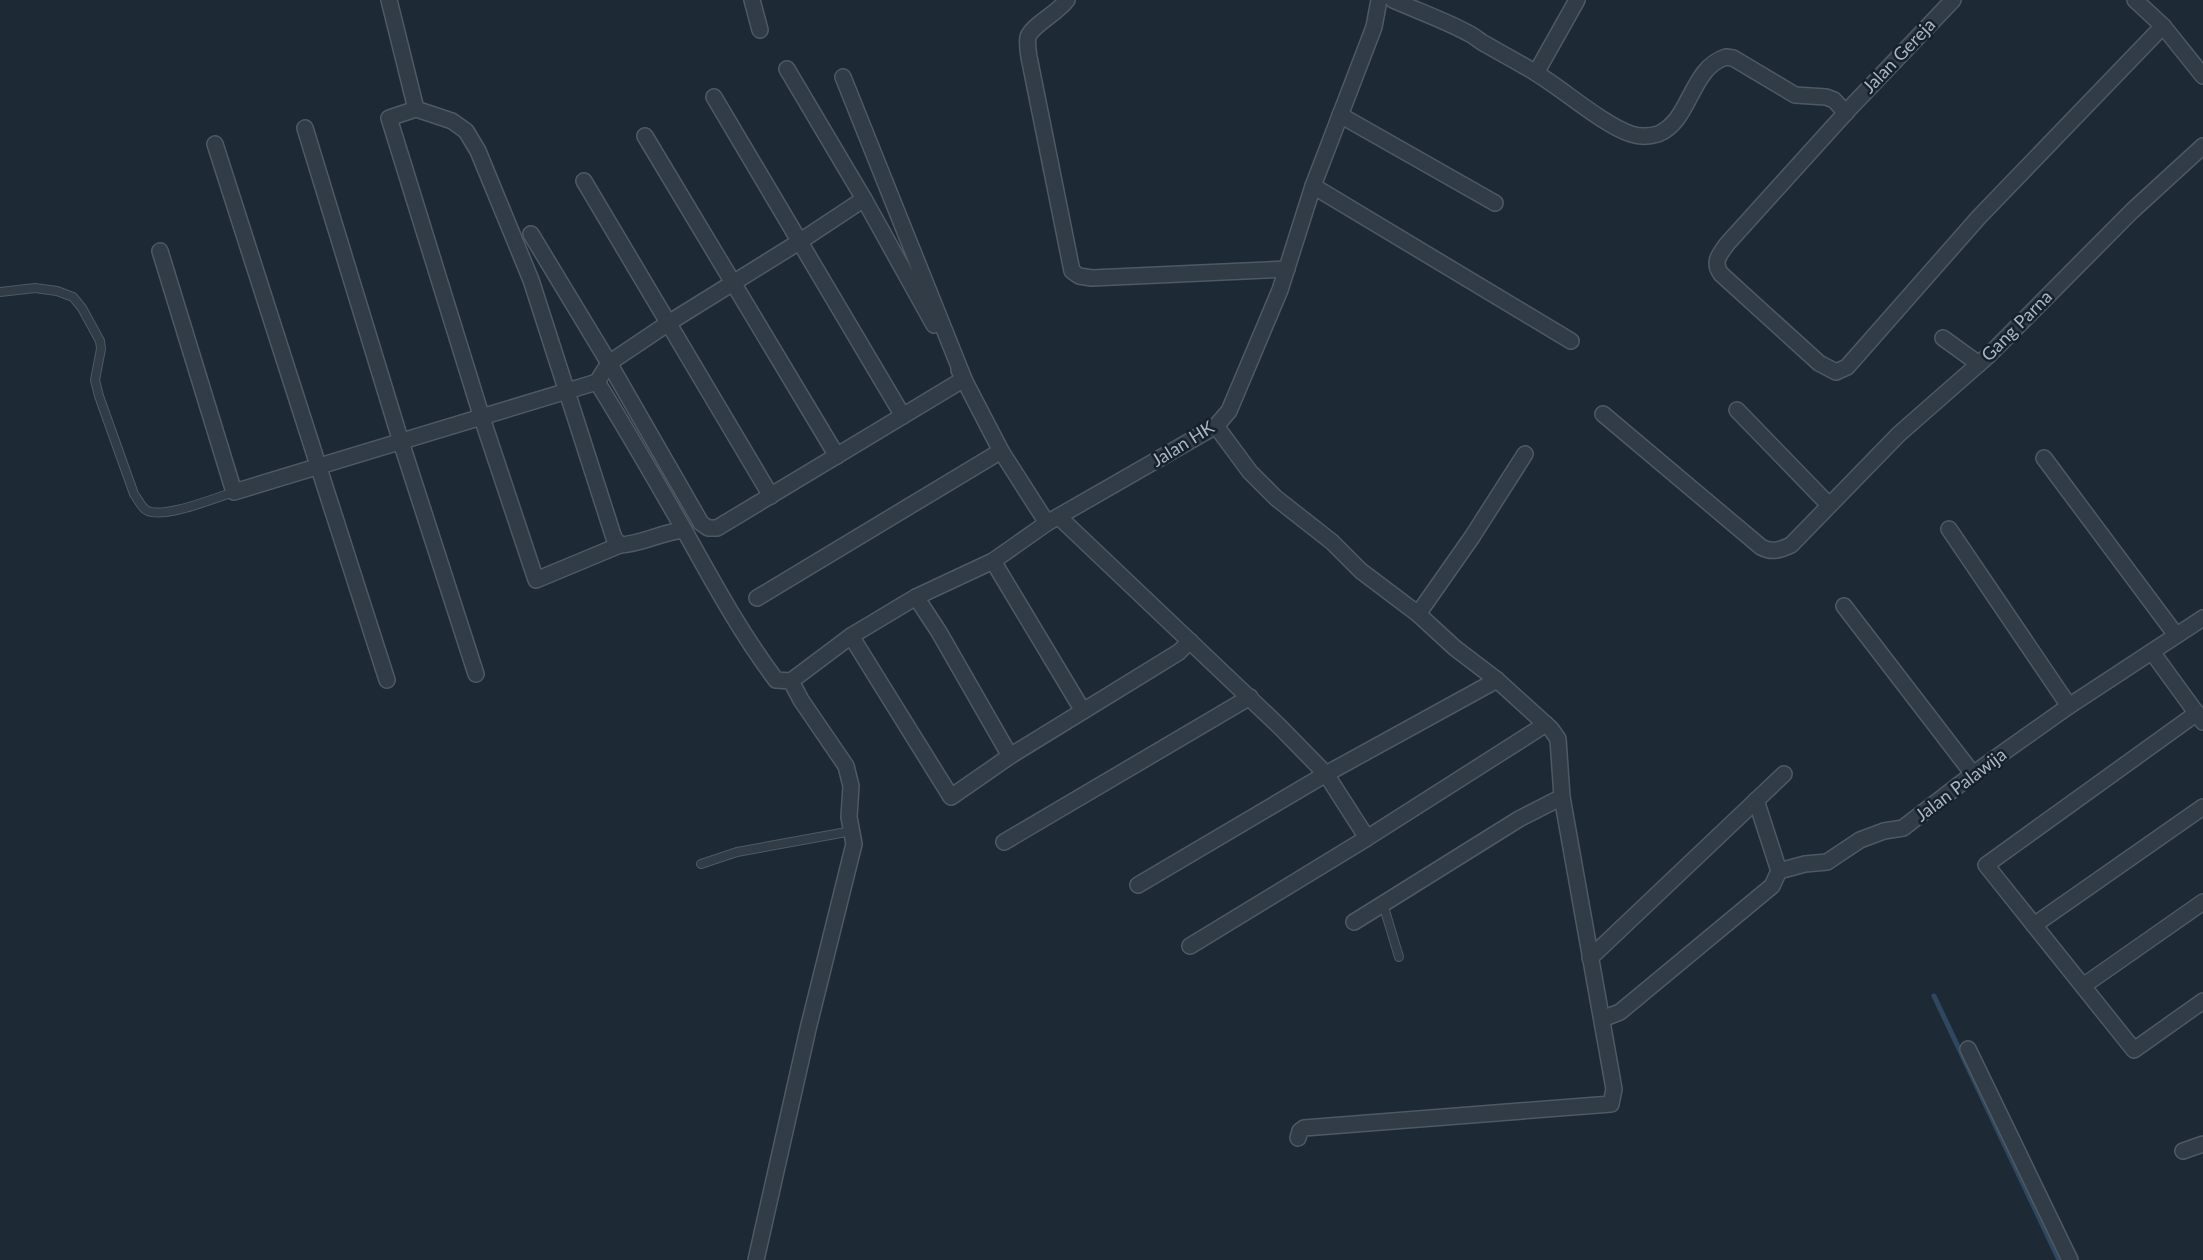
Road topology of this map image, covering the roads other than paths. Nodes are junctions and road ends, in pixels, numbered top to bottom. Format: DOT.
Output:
graph roads {
  1 [pos="389,0"];
  2 [pos="752,0"];
  3 [pos="1067,0"];
  4 [pos="1380,0"];
  5 [pos="1393,0"];
  6 [pos="1577,0"];
  7 [pos="1953,0"];
  8 [pos="2135,0"];
  9 [pos="2163,26"];
  10 [pos="760,30"];
  11 [pos="787,69"];
  12 [pos="1536,73"];
  13 [pos="843,76"];
  14 [pos="2203,76"];
  15 [pos="714,97"];
  16 [pos="416,109"];
  17 [pos="1846,113"];
  18 [pos="1340,115"];
  19 [pos="305,128"];
  20 [pos="645,136"];
  21 [pos="215,144"];
  22 [pos="2203,146"];
  23 [pos="584,181"];
  24 [pos="1313,186"];
  25 [pos="864,199"];
  26 [pos="1495,203"];
  27 [pos="531,234"];
  28 [pos="799,242"];
  29 [pos="160,250"];
  30 [pos="1287,269"];
  31 [pos="732,283"];
  32 [pos="0,292"];
  33 [pos="670,322"];
  34 [pos="1943,338"];
  35 [pos="1571,341"];
  36 [pos="609,363"];
  37 [pos="1979,364"];
  38 [pos="964,379"];
  39 [pos="597,382"];
  40 [pos="566,393"];
  41 [pos="1737,410"];
  42 [pos="1603,414"];
  43 [pos="903,416"];
  44 [pos="482,418"];
  45 [pos="1216,426"];
  46 [pos="401,442"];
  47 [pos="1001,451"];
  48 [pos="1525,454"];
  49 [pos="837,456"];
  50 [pos="2044,458"];
  51 [pos="318,467"];
  52 [pos="234,492"];
  53 [pos="771,496"];
  54 [pos="1829,505"];
  55 [pos="1053,520"];
  56 [pos="1949,529"];
  57 [pos="684,530"];
  58 [pos="620,545"];
  59 [pos="993,561"];
  60 [pos="916,597"];
  61 [pos="757,598"];
  62 [pos="1844,606"];
  63 [pos="1418,614"];
  64 [pos="2203,618"];
  65 [pos="2176,635"];
  66 [pos="851,636"];
  67 [pos="1190,641"];
  68 [pos="2152,652"];
  69 [pos="476,674"];
  70 [pos="387,680"];
  71 [pos="1497,680"];
  72 [pos="791,681"];
  73 [pos="1250,697"];
  74 [pos="2069,706"];
  75 [pos="1083,711"];
  76 [pos="2200,717"];
  77 [pos="1546,724"];
  78 [pos="1010,756"];
  79 [pos="1326,774"];
  80 [pos="1784,774"];
  81 [pos="1973,774"];
  82 [pos="1562,797"];
  83 [pos="1756,800"];
  84 [pos="2203,807"];
  85 [pos="853,831"];
  86 [pos="1367,838"];
  87 [pos="1004,842"];
  88 [pos="701,864"];
  89 [pos="1779,871"];
  90 [pos="1138,885"];
  91 [pos="2203,902"];
  92 [pos="1383,904"];
  93 [pos="1354,922"];
  94 [pos="2034,925"];
  95 [pos="1190,946"];
  96 [pos="1399,957"];
  97 [pos="1590,958"];
  98 [pos="2083,986"];
  99 [pos="2203,1001"];
  100 [pos="1602,1019"];
  101 [pos="1968,1049"];
  102 [pos="1298,1138"];
  103 [pos="2203,1144"];
  104 [pos="2183,1151"];
  105 [pos="756,1260"];
  106 [pos="2070,1260"];
  1 -- 16 [label="street"];
  2 -- 10 [label="street"];
  3 -- 30 [label="street"];
  4 -- 18 [label="street, Jalan HK"];
  5 -- 12 [label="street"];
  6 -- 12 [label="street"];
  7 -- 17 [label="street, Jalan Gereja"];
  8 -- 9 [label="street"];
  9 -- 14 [label="street"];
  9 -- 17 [label="street, Jalan Gereja"];
  11 -- 25 [label="street"];
  12 -- 17 [label="street"];
  13 -- 38 [label="street"];
  15 -- 28 [label="street"];
  16 -- 40 [label="street"];
  16 -- 44 [label="street"];
  18 -- 24 [label="street, Jalan HK"];
  18 -- 26 [label="street"];
  19 -- 46 [label="street"];
  20 -- 31 [label="street"];
  21 -- 51 [label="street"];
  22 -- 37 [label="street, Gang Parna"];
  23 -- 33 [label="street"];
  24 -- 30 [label="street, Jalan HK"];
  24 -- 35 [label="street"];
  25 -- 28 [label="street"];
  25 -- 38 [label="street"];
  27 -- 36 [label="street"];
  28 -- 31 [label="street"];
  28 -- 43 [label="street"];
  29 -- 52 [label="street"];
  30 -- 45 [label="street, Jalan HK"];
  31 -- 33 [label="street"];
  31 -- 49 [label="street"];
  32 -- 52 [label="lane"];
  33 -- 36 [label="street"];
  33 -- 53 [label="street"];
  34 -- 37 [label="street"];
  36 -- 39 [label="street"];
  36 -- 53 [label="street"];
  37 -- 54 [label="street, Gang Parna"];
  38 -- 43 [label="street"];
  38 -- 47 [label="street"];
  39 -- 40 [label="street"];
  39 -- 57 [label="street"];
  40 -- 44 [label="street"];
  40 -- 58 [label="street"];
  41 -- 54 [label="street"];
  42 -- 54 [label="street, Gang Parna"];
  43 -- 49 [label="street"];
  44 -- 46 [label="street"];
  44 -- 58 [label="street"];
  45 -- 55 [label="street, Jalan HK"];
  45 -- 63 [label="street"];
  46 -- 51 [label="street"];
  46 -- 69 [label="street"];
  47 -- 55 [label="street"];
  47 -- 61 [label="street"];
  48 -- 63 [label="street"];
  49 -- 53 [label="street"];
  50 -- 65 [label="street"];
  51 -- 52 [label="street"];
  51 -- 70 [label="street"];
  55 -- 59 [label="street, Jalan HK"];
  55 -- 67 [label="street"];
  56 -- 74 [label="street"];
  57 -- 58 [label="street"];
  57 -- 72 [label="street"];
  59 -- 60 [label="street, Jalan HK"];
  59 -- 75 [label="street"];
  60 -- 66 [label="street, Jalan HK"];
  60 -- 78 [label="street"];
  62 -- 81 [label="street"];
  63 -- 71 [label="street"];
  64 -- 65 [label="street, Jalan Palawija"];
  65 -- 68 [label="street, Jalan Palawija"];
  66 -- 72 [label="street, Jalan HK"];
  66 -- 78 [label="street"];
  67 -- 73 [label="street"];
  67 -- 75 [label="street"];
  68 -- 74 [label="street, Jalan Palawija"];
  68 -- 76 [label="street"];
  71 -- 77 [label="street"];
  71 -- 79 [label="street"];
  72 -- 85 [label="street"];
  73 -- 79 [label="street"];
  73 -- 87 [label="street"];
  74 -- 81 [label="street, Jalan Palawija"];
  75 -- 78 [label="street"];
  76 -- 94 [label="street"];
  77 -- 82 [label="street"];
  77 -- 86 [label="street"];
  79 -- 86 [label="street"];
  79 -- 90 [label="street"];
  80 -- 83 [label="street"];
  81 -- 89 [label="street, Jalan Palawija"];
  82 -- 92 [label="street"];
  82 -- 97 [label="street"];
  83 -- 89 [label="street"];
  83 -- 97 [label="street"];
  84 -- 94 [label="street"];
  85 -- 88 [label="lane"];
  85 -- 105 [label="street"];
  86 -- 95 [label="street"];
  89 -- 100 [label="street"];
  91 -- 98 [label="street"];
  92 -- 93 [label="street"];
  92 -- 96 [label="lane"];
  94 -- 98 [label="street"];
  97 -- 100 [label="street"];
  98 -- 99 [label="street"];
  100 -- 102 [label="street"];
  101 -- 106 [label="street"];
  103 -- 104 [label="street"];
}
